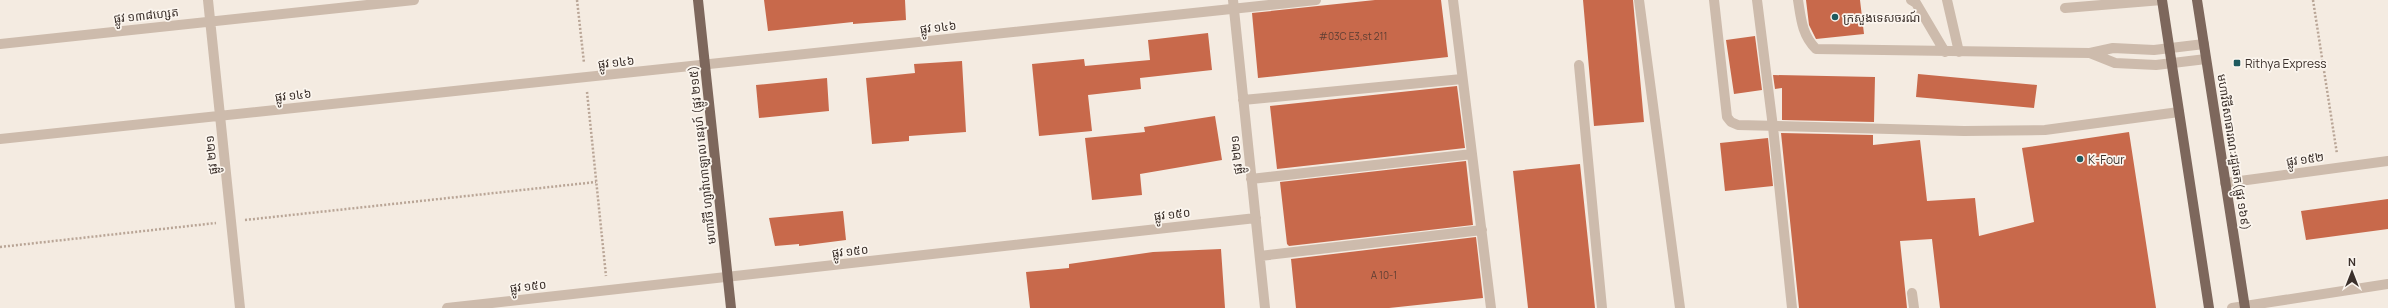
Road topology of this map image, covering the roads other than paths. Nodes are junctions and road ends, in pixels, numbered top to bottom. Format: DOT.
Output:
graph roads {
  1 [pos="208,0"];
  2 [pos="414,0"];
  3 [pos="698,0"];
  4 [pos="1316,0"];
  5 [pos="1453,0"];
  6 [pos="1639,0"];
  7 [pos="1714,0"];
  8 [pos="1757,0"];
  9 [pos="1798,0"];
  10 [pos="1911,0"];
  11 [pos="1947,0"];
  12 [pos="2162,0"];
  13 [pos="2197,0"];
  14 [pos="1233,5"];
  15 [pos="2065,8"];
  16 [pos="210,22"];
  17 [pos="0,44"];
  18 [pos="2204,44"];
  19 [pos="2169,48"];
  20 [pos="1945,52"];
  21 [pos="1959,52"];
  22 [pos="2090,53"];
  23 [pos="2206,59"];
  24 [pos="2172,64"];
  25 [pos="705,65"];
  26 [pos="1579,65"];
  27 [pos="1462,79"];
  28 [pos="1243,100"];
  29 [pos="2179,112"];
  30 [pos="220,116"];
  31 [pos="1774,127"];
  32 [pos="0,139"];
  33 [pos="1472,154"];
  34 [pos="2388,161"];
  35 [pos="1252,180"];
  36 [pos="2226,183"];
  37 [pos="1256,218"];
  38 [pos="1482,230"];
  39 [pos="1260,256"];
  40 [pos="728,278"];
  41 [pos="2388,284"];
  42 [pos="1912,293"];
  43 [pos="2245,307"];
  44 [pos="240,308"];
  45 [pos="447,308"];
  46 [pos="731,308"];
  47 [pos="1265,308"];
  48 [pos="1491,308"];
  49 [pos="1602,308"];
  50 [pos="1680,308"];
  51 [pos="1792,308"];
  52 [pos="1914,308"];
  53 [pos="2209,308"];
  54 [pos="2232,308"];
  1 -- 16 [label="street, ផ្លូវ ២២១"];
  2 -- 16 [label="street, ផ្លូវ ១៣៨ហ្សេត"];
  3 -- 25 [label="main road, មហាវិថី ហ្សាវ៉ាហាឡាល នេរុហ៍ (ផ្លូវ ២១៥)"];
  4 -- 14 [label="street, ផ្លូវ ១៤៦"];
  5 -- 27 [label="street"];
  6 -- 50 [label="street"];
  7 -- 31 [label="street"];
  8 -- 31 [label="street"];
  9 -- 20 [label="street"];
  10 -- 20 [label="street"];
  11 -- 21 [label="street"];
  12 -- 15 [label="street"];
  12 -- 19 [label="main road"];
  13 -- 18 [label="main road, មហាវិថីសាធារណៈរដ្ឋឆេក(ផ្លូវ ១៦៩)"];
  14 -- 25 [label="street, ផ្លូវ ១៤៦"];
  14 -- 28 [label="street, ផ្លូវ ២២១"];
  16 -- 17 [label="street, ផ្លូវ ១៣៨ហ្សេត"];
  16 -- 30 [label="street, ផ្លូវ ២២១"];
  18 -- 19 [label="street"];
  18 -- 23 [label="main road, មហាវិថីសាធារណៈរដ្ឋឆេក(ផ្លូវ ១៦៩)"];
  19 -- 22 [label="street"];
  19 -- 24 [label="main road"];
  20 -- 21 [label="street"];
  21 -- 22 [label="street"];
  22 -- 24 [label="street"];
  23 -- 24 [label="street"];
  23 -- 36 [label="main road, មហាវិថីសាធារណៈរដ្ឋឆេក(ផ្លូវ ១៦៩)"];
  24 -- 29 [label="main road"];
  25 -- 30 [label="street, ផ្លូវ ១៤៦"];
  25 -- 40 [label="main road, មហាវិថី ហ្សាវ៉ាហាឡាល នេរុហ៍ (ផ្លូវ ២១៥)"];
  26 -- 49 [label="street"];
  27 -- 28 [label="street"];
  27 -- 33 [label="street"];
  28 -- 35 [label="street, ផ្លូវ ២២១"];
  29 -- 31 [label="street"];
  29 -- 53 [label="main road"];
  30 -- 32 [label="street, ផ្លូវ ១៤៦"];
  30 -- 44 [label="street, ផ្លូវ ២២១"];
  31 -- 51 [label="street"];
  33 -- 35 [label="street"];
  33 -- 38 [label="street"];
  34 -- 36 [label="street, ផ្លូវ ១៥២"];
  35 -- 37 [label="street, ផ្លូវ ២២១"];
  36 -- 43 [label="main road, មហាវិថីសាធារណៈរដ្ឋឆេក(ផ្លូវ ១៦៩)"];
  37 -- 39 [label="street, ផ្លូវ ២២១"];
  37 -- 40 [label="street, ផ្លូវ ១៥០"];
  38 -- 39 [label="street"];
  38 -- 48 [label="street"];
  39 -- 47 [label="street, ផ្លូវ ២២១"];
  40 -- 45 [label="street, ផ្លូវ ១៥០"];
  40 -- 46 [label="main road, មហាវិថី ហ្សាវ៉ាហាឡាល នេរុហ៍ (ផ្លូវ ២១៥)"];
  41 -- 43 [label="street"];
  42 -- 52 [label="street"];
  43 -- 54 [label="street"];
}
